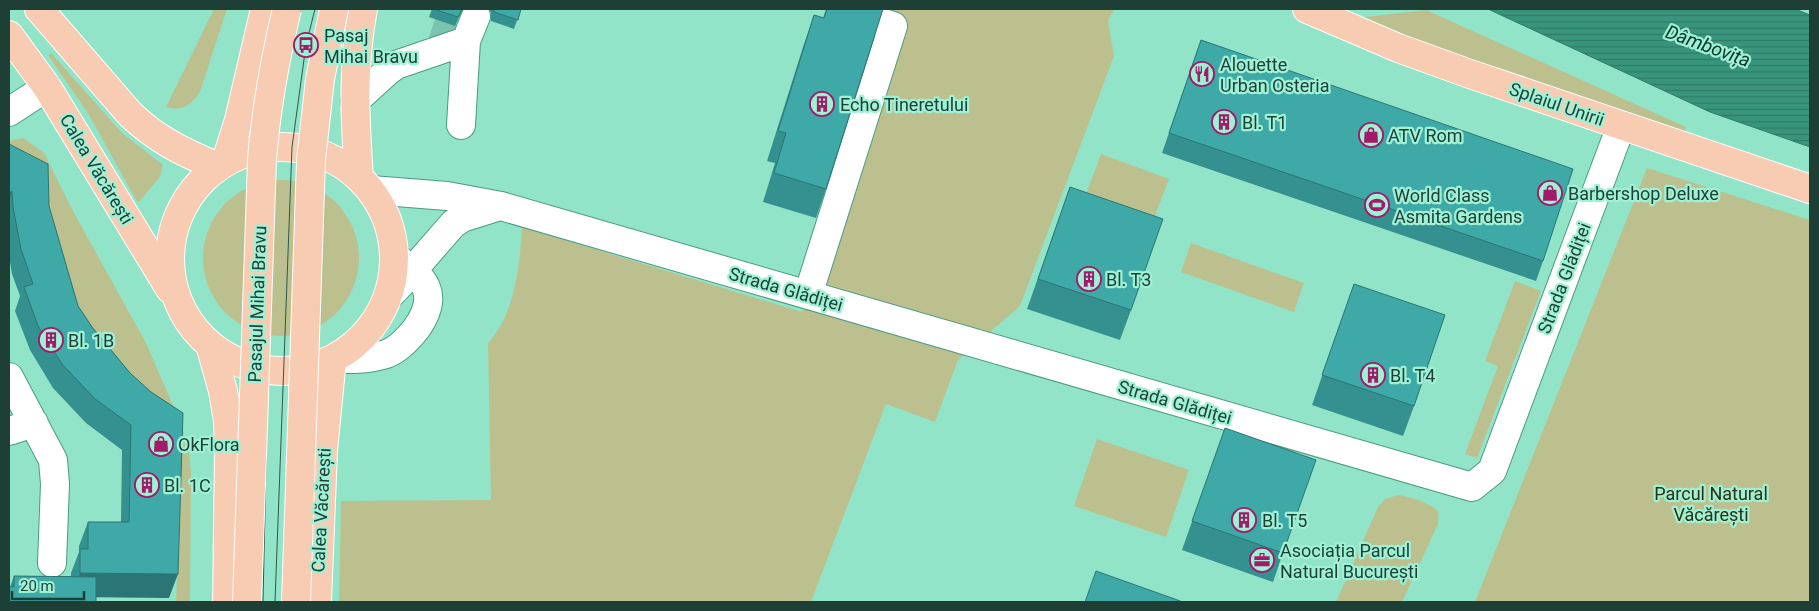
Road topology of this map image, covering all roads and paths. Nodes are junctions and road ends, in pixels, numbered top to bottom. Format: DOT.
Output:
graph roads {
  1 [pos="39,9"];
  2 [pos="265,9"];
  3 [pos="287,9"];
  4 [pos="334,9"];
  5 [pos="363,9"];
  6 [pos="840,9"];
  7 [pos="1307,9"];
  8 [pos="476,16"];
  9 [pos="9,35"];
  10 [pos="466,41"];
  11 [pos="47,87"];
  12 [pos="355,100"];
  13 [pos="9,112"];
  14 [pos="461,124"];
  15 [pos="1621,126"];
  16 [pos="222,164"];
  17 [pos="365,184"];
  18 [pos="1810,189"];
  19 [pos="501,206"];
  20 [pos="404,264"];
  21 [pos="808,295"];
  22 [pos="180,306"];
  23 [pos="210,345"];
  24 [pos="332,358"];
  25 [pos="9,377"];
  26 [pos="21,427"];
  27 [pos="52,563"];
  28 [pos="227,602"];
  29 [pos="247,602"];
  30 [pos="296,602"];
  31 [pos="317,602"];
  1 -- 16 [label="main road"];
  2 -- 16 [label="main road"];
  3 -- 29 [label="main road, Pasajul Mihai Bravu, bridge"];
  4 -- 30 [label="main road, bridge"];
  5 -- 12 [label="main road"];
  6 -- 21 [label="street"];
  7 -- 15 [label="main road, Splaiul Unirii"];
  8 -- 10 [label="street"];
  9 -- 11 [label="main road, Calea Văcărești"];
  10 -- 12 [label="street"];
  10 -- 14 [label="street"];
  11 -- 13 [label="street"];
  11 -- 22 [label="main road, Calea Văcărești"];
  12 -- 17 [label="main road"];
  15 -- 18 [label="main road, Splaiul Unirii"];
  15 -- 21 [label="street, Strada Glădiței"];
  16 -- 17 [label="main road"];
  16 -- 22 [label="main road"];
  17 -- 19 [label="street, Strada Glădiței"];
  17 -- 20 [label="main road"];
  19 -- 20 [label="street"];
  19 -- 21 [label="street, Strada Glădiței"];
  20 -- 24 [label="main road"];
  20 -- 24 [label="street"];
  22 -- 23 [label="main road"];
  23 -- 24 [label="main road"];
  23 -- 28 [label="main road"];
  24 -- 31 [label="main road, Calea Văcărești"];
  25 -- 26 [label="street"];
  26 -- 27 [label="street"];
}
